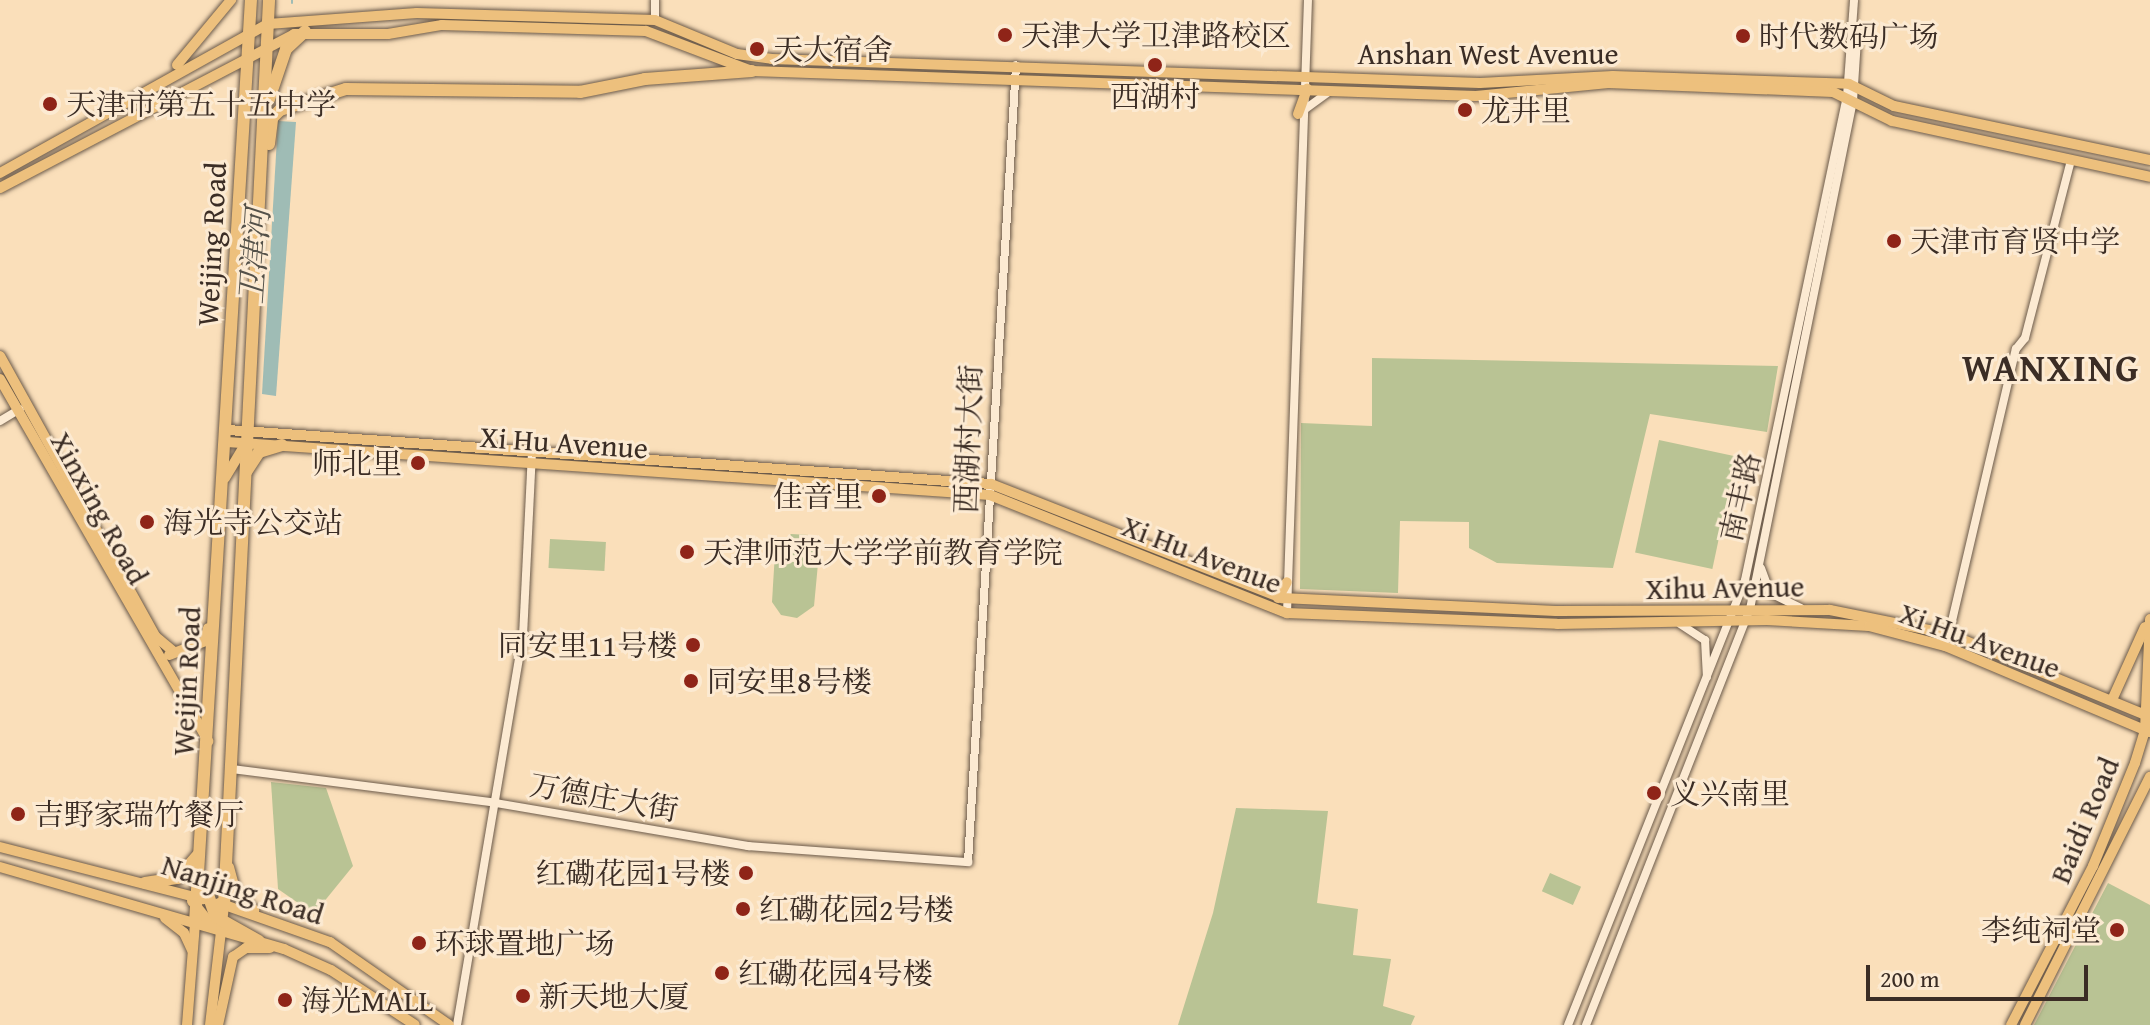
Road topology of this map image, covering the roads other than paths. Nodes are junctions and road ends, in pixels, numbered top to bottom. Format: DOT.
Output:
graph roads {
  1 [pos="231,0"];
  2 [pos="251,0"];
  3 [pos="269,0"];
  4 [pos="655,0"];
  5 [pos="1306,0"];
  6 [pos="1856,0"];
  7 [pos="655,20"];
  8 [pos="268,24"];
  9 [pos="305,31"];
  10 [pos="249,32"];
  11 [pos="267,47"];
  12 [pos="249,54"];
  13 [pos="1016,65"];
  14 [pos="752,71"];
  15 [pos="1302,76"];
  16 [pos="1330,77"];
  17 [pos="160,79"];
  18 [pos="1016,83"];
  19 [pos="1851,92"];
  20 [pos="1302,93"];
  21 [pos="1328,93"];
  22 [pos="1300,114"];
  23 [pos="262,130"];
  24 [pos="2071,160"];
  25 [pos="2150,160"];
  26 [pos="0,173"];
  27 [pos="2150,177"];
  28 [pos="0,188"];
  29 [pos="256,218"];
  30 [pos="0,356"];
  31 [pos="0,379"];
  32 [pos="22,408"];
  33 [pos="0,421"];
  34 [pos="228,436"];
  35 [pos="246,438"];
  36 [pos="282,440"];
  37 [pos="532,458"];
  38 [pos="225,478"];
  39 [pos="244,479"];
  40 [pos="991,490"];
  41 [pos="1761,556"];
  42 [pos="219,572"];
  43 [pos="1285,582"];
  44 [pos="1256,590"];
  45 [pos="1283,597"];
  46 [pos="1241,598"];
  47 [pos="1735,609"];
  48 [pos="1750,609"];
  49 [pos="1802,609"];
  50 [pos="1284,612"];
  51 [pos="2150,617"];
  52 [pos="1731,621"];
  53 [pos="1747,621"];
  54 [pos="1680,624"];
  55 [pos="1949,634"];
  56 [pos="1945,646"];
  57 [pos="174,652"];
  58 [pos="159,661"];
  59 [pos="1707,682"];
  60 [pos="2112,700"];
  61 [pos="2148,716"];
  62 [pos="2148,731"];
  63 [pos="209,743"];
  64 [pos="232,769"];
  65 [pos="2150,777"];
  66 [pos="496,803"];
  67 [pos="203,840"];
  68 [pos="0,847"];
  69 [pos="228,855"];
  70 [pos="968,862"];
  71 [pos="0,867"];
  72 [pos="145,883"];
  73 [pos="200,900"];
  74 [pos="138,906"];
  75 [pos="266,917"];
  76 [pos="215,921"];
  77 [pos="259,941"];
  78 [pos="284,949"];
  79 [pos="193,956"];
  80 [pos="187,1025"];
  81 [pos="210,1025"];
  82 [pos="218,1025"];
  83 [pos="415,1025"];
  84 [pos="449,1025"];
  85 [pos="457,1025"];
  86 [pos="1568,1025"];
  87 [pos="1586,1025"];
  88 [pos="2011,1025"];
  89 [pos="2025,1025"];
  1 -- 17 [label="main road"];
  2 -- 10 [label="highway, Weijing Road"];
  3 -- 8 [label="highway, Weijing Road"];
  4 -- 7 [label="street"];
  5 -- 15 [label="street"];
  6 -- 19 [label="street, 南丰路"];
  7 -- 8 [label="main road, Anshan West Avenue"];
  7 -- 13 [label="main road, Anshan West Avenue"];
  8 -- 10 [label="main road, Anshan West Avenue"];
  8 -- 11 [label="highway, Weijing Road"];
  9 -- 11 [label="main road, Anshan West Avenue"];
  9 -- 14 [label="main road, Anshan West Avenue"];
  9 -- 23 [label="highway"];
  10 -- 12 [label="highway, Weijing Road"];
  10 -- 17 [label="main road, Anshan West Avenue"];
  11 -- 12 [label="main road, Anshan West Avenue"];
  11 -- 23 [label="highway, Weijing Road"];
  12 -- 28 [label="main road, Anshan West Avenue"];
  12 -- 34 [label="highway, Weijing Road"];
  13 -- 15 [label="main road, Anshan West Avenue"];
  13 -- 18 [label="street, 西湖村大街"];
  14 -- 18 [label="main road, Anshan West Avenue"];
  14 -- 29 [label="highway"];
  15 -- 16 [label="main road, Anshan West Avenue"];
  15 -- 20 [label="street"];
  16 -- 19 [label="main road, Anshan West Avenue"];
  16 -- 20 [label="main road"];
  17 -- 26 [label="main road"];
  18 -- 20 [label="main road, Anshan West Avenue"];
  18 -- 40 [label="street, 西湖村大街"];
  19 -- 21 [label="main road, Anshan West Avenue"];
  19 -- 24 [label="main road, Anshan West Avenue"];
  19 -- 25 [label="main road, Anshan West Avenue"];
  19 -- 41 [label="street, 南丰路"];
  19 -- 47 [label="street, 南丰路"];
  20 -- 21 [label="main road, Anshan West Avenue"];
  20 -- 22 [label="main road"];
  21 -- 22 [label="street"];
  22 -- 43 [label="street"];
  23 -- 29 [label="highway, Weijing Road"];
  24 -- 27 [label="main road, Anshan West Avenue"];
  24 -- 55 [label="street"];
  29 -- 35 [label="highway, Weijing Road"];
  30 -- 32 [label="main road"];
  31 -- 32 [label="main road, Xinxing Road"];
  32 -- 33 [label="street"];
  32 -- 57 [label="main road"];
  32 -- 58 [label="main road, Xinxing Road"];
  34 -- 35 [label="main road, Xi Hu Avenue"];
  34 -- 38 [label="highway, Weijin Road"];
  35 -- 36 [label="main road, Xi Hu Avenue"];
  35 -- 38 [label="main road"];
  35 -- 39 [label="highway, Weijin Road"];
  36 -- 37 [label="main road, Xi Hu Avenue"];
  36 -- 39 [label="highway"];
  37 -- 40 [label="main road, Xi Hu Avenue"];
  37 -- 66 [label="street"];
  38 -- 42 [label="highway, Weijin Road"];
  39 -- 64 [label="highway, Weijin Road"];
  40 -- 44 [label="main road, Xi Hu Avenue"];
  40 -- 46 [label="main road, Xi Hu Avenue"];
  40 -- 70 [label="street, 西湖村大街"];
  41 -- 48 [label="street, 南丰路"];
  41 -- 49 [label="street"];
  42 -- 57 [label="main road"];
  42 -- 63 [label="highway, Weijin Road"];
  43 -- 44 [label="street"];
  43 -- 45 [label="main road"];
  44 -- 45 [label="main road, Xi Hu Avenue"];
  45 -- 46 [label="main road"];
  45 -- 47 [label="main road, Xihu Avenue"];
  45 -- 50 [label="street"];
  46 -- 50 [label="main road, Xi Hu Avenue"];
  47 -- 48 [label="main road, Xihu Avenue"];
  47 -- 52 [label="street, 南丰路"];
  48 -- 49 [label="main road, Xihu Avenue"];
  48 -- 53 [label="street, 南丰路"];
  49 -- 55 [label="main road, Xihu Avenue"];
  50 -- 54 [label="main road, Xi Hu Avenue"];
  51 -- 60 [label="main road"];
  51 -- 61 [label="main road, Baidi Road"];
  52 -- 53 [label="main road, Xi Hu Avenue"];
  52 -- 54 [label="main road, Xi Hu Avenue"];
  52 -- 59 [label="street, 南丰路"];
  53 -- 56 [label="main road, Xi Hu Avenue"];
  53 -- 87 [label="street, 南丰路"];
  54 -- 59 [label="street"];
  55 -- 56 [label="street"];
  55 -- 60 [label="main road, Xihu Avenue"];
  56 -- 62 [label="main road, Xi Hu Avenue"];
  57 -- 58 [label="main road"];
  58 -- 63 [label="main road, Xinxing Road"];
  59 -- 86 [label="street, 南丰路"];
  60 -- 61 [label="main road, Xihu Avenue"];
  61 -- 62 [label="main road, Baidi Road"];
  62 -- 88 [label="main road, Baidi Road"];
  63 -- 67 [label="highway, Weijin Road"];
  64 -- 66 [label="street, 万德庄大街"];
  64 -- 69 [label="highway, Weijin Road"];
  65 -- 89 [label="main road, Baidi Road"];
  66 -- 70 [label="street, 万德庄大街"];
  66 -- 85 [label="street"];
  67 -- 72 [label="highway"];
  67 -- 73 [label="highway, Weijin Road"];
  68 -- 72 [label="main road, Nanjing Road"];
  69 -- 75 [label="main road"];
  69 -- 76 [label="highway, Weijin Road"];
  71 -- 74 [label="main road, Nanjing Road"];
  72 -- 73 [label="main road, Nanjing Road"];
  73 -- 76 [label="highway, Weijin Road"];
  73 -- 76 [label="highway"];
  74 -- 76 [label="main road, Nanjing Road"];
  74 -- 79 [label="main road"];
  75 -- 76 [label="main road, Nanjing Road"];
  75 -- 84 [label="main road, Nanjing Road"];
  76 -- 77 [label="highway"];
  76 -- 79 [label="main road"];
  76 -- 81 [label="main road"];
  77 -- 78 [label="main road, Nanjing Road"];
  78 -- 82 [label="main road"];
  78 -- 83 [label="main road, Nanjing Road"];
  79 -- 80 [label="main road"];
}
